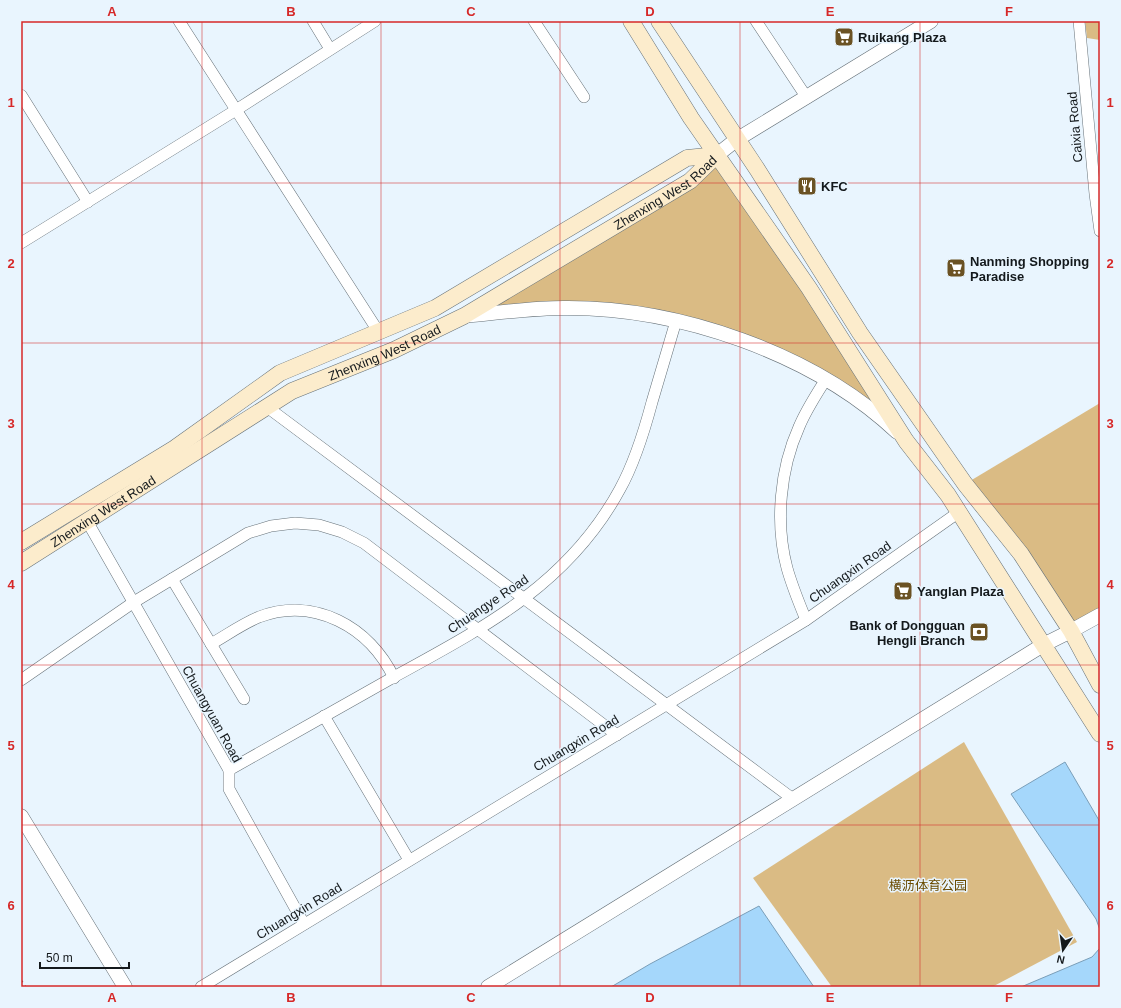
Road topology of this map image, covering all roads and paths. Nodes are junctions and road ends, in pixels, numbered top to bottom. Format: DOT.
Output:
graph roads {
  1 [pos="179,21"];
  2 [pos="313,21"];
  3 [pos="375,21"];
  4 [pos="534,21"];
  5 [pos="631,21"];
  6 [pos="659,21"];
  7 [pos="756,21"];
  8 [pos="931,21"];
  9 [pos="1079,21"];
  10 [pos="330,50"];
  11 [pos="21,95"];
  12 [pos="584,97"];
  13 [pos="806,98"];
  14 [pos="236,110"];
  15 [pos="736,140"];
  16 [pos="717,155"];
  17 [pos="88,202"];
  18 [pos="1100,231"];
  19 [pos="21,243"];
  20 [pos="464,316"];
  21 [pos="676,321"];
  22 [pos="378,331"];
  23 [pos="826,379"];
  24 [pos="267,407"];
  25 [pos="906,441"];
  26 [pos="959,512"];
  27 [pos="88,521"];
  28 [pos="21,542"];
  29 [pos="21,563"];
  30 [pos="172,579"];
  31 [pos="525,599"];
  32 [pos="134,602"];
  33 [pos="1100,615"];
  34 [pos="806,620"];
  35 [pos="479,630"];
  36 [pos="1071,632"];
  37 [pos="211,644"];
  38 [pos="1043,645"];
  39 [pos="394,678"];
  40 [pos="21,680"];
  41 [pos="1100,684"];
  42 [pos="244,699"];
  43 [pos="666,705"];
  44 [pos="324,716"];
  45 [pos="1100,734"];
  46 [pos="617,735"];
  47 [pos="229,770"];
  48 [pos="793,799"];
  49 [pos="21,816"];
  50 [pos="410,860"];
  51 [pos="304,924"];
  52 [pos="125,987"];
  53 [pos="200,987"];
  54 [pos="488,987"];
  1 -- 14 [label="street"];
  2 -- 10 [label="street"];
  3 -- 10 [label="street"];
  4 -- 12 [label="street"];
  5 -- 16 [label="main road"];
  6 -- 15 [label="main road"];
  7 -- 13 [label="street"];
  8 -- 13 [label="street"];
  9 -- 18 [label="street, Caixia Road"];
  10 -- 14 [label="street"];
  11 -- 17 [label="street"];
  13 -- 15 [label="street"];
  14 -- 17 [label="street"];
  14 -- 22 [label="street"];
  15 -- 16 [label="street"];
  15 -- 36 [label="main road"];
  16 -- 20 [label="main road, Zhenxing West Road"];
  16 -- 22 [label="main road, Zhenxing West Road"];
  16 -- 25 [label="main road"];
  17 -- 19 [label="street"];
  20 -- 21 [label="street"];
  20 -- 24 [label="main road, Zhenxing West Road"];
  21 -- 23 [label="street"];
  21 -- 31 [label="street, Chuangye Road"];
  22 -- 28 [label="main road, Zhenxing West Road"];
  23 -- 25 [label="street"];
  23 -- 34 [label="street"];
  24 -- 27 [label="main road, Zhenxing West Road"];
  24 -- 31 [label="street"];
  25 -- 26 [label="main road"];
  26 -- 34 [label="street, Chuangxin Road"];
  26 -- 38 [label="main road"];
  27 -- 29 [label="main road, Zhenxing West Road"];
  27 -- 32 [label="street, Chuangyuan Road"];
  30 -- 32 [label="street"];
  30 -- 35 [label="street"];
  30 -- 37 [label="street"];
  31 -- 35 [label="street, Chuangye Road"];
  31 -- 43 [label="street"];
  32 -- 40 [label="street"];
  32 -- 47 [label="street, Chuangyuan Road"];
  33 -- 36 [label="street"];
  34 -- 43 [label="street, Chuangxin Road"];
  35 -- 39 [label="street, Chuangye Road"];
  35 -- 46 [label="street"];
  36 -- 38 [label="street"];
  36 -- 41 [label="main road"];
  37 -- 39 [label="street"];
  37 -- 42 [label="street"];
  38 -- 45 [label="main road"];
  38 -- 48 [label="street"];
  39 -- 44 [label="street, Chuangye Road"];
  43 -- 46 [label="street, Chuangxin Road"];
  43 -- 48 [label="street"];
  44 -- 47 [label="street, Chuangye Road"];
  44 -- 50 [label="street"];
  46 -- 50 [label="street, Chuangxin Road"];
  47 -- 51 [label="street, Chuangyuan Road"];
  48 -- 54 [label="street"];
  49 -- 52 [label="street"];
  50 -- 51 [label="street, Chuangxin Road"];
  51 -- 53 [label="street, Chuangxin Road"];
}
